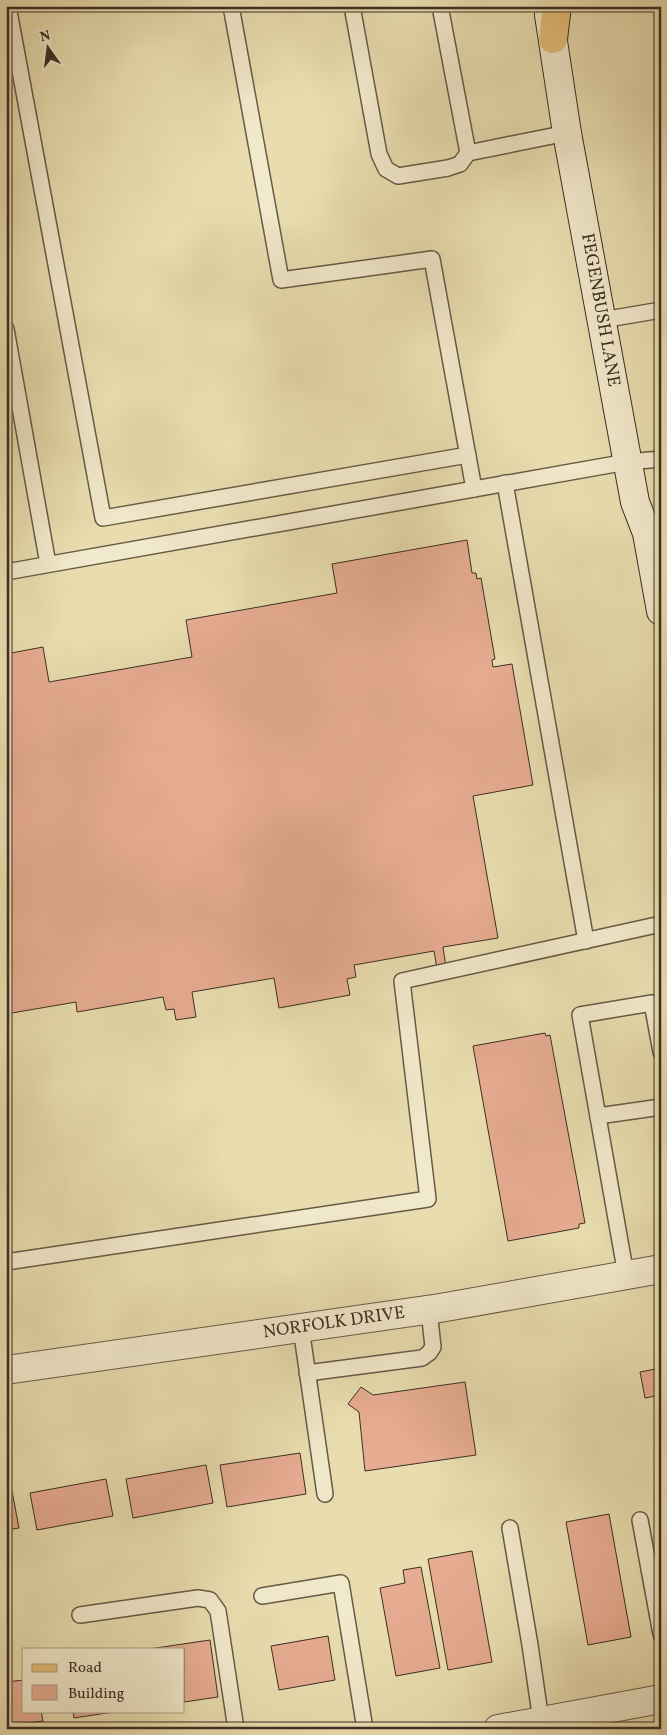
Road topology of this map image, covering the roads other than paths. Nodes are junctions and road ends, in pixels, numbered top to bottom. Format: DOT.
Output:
graph roads {
  1 [pos="8,6"];
  2 [pos="231,6"];
  3 [pos="352,6"];
  4 [pos="440,6"];
  5 [pos="548,6"];
  6 [pos="557,6"];
  7 [pos="553,38"];
  8 [pos="567,133"];
  9 [pos="468,153"];
  10 [pos="661,310"];
  11 [pos="602,320"];
  12 [pos="6,329"];
  13 [pos="468,455"];
  14 [pos="661,459"];
  15 [pos="627,462"];
  16 [pos="504,483"];
  17 [pos="474,489"];
  18 [pos="48,564"];
  19 [pos="6,572"];
  20 [pos="661,611"];
  21 [pos="661,924"];
  22 [pos="586,941"];
  23 [pos="661,1052"];
  24 [pos="661,1107"];
  25 [pos="598,1116"];
  26 [pos="6,1262"];
  27 [pos="661,1269"];
  28 [pos="626,1275"];
  29 [pos="429,1310"];
  30 [pos="301,1328"];
  31 [pos="6,1370"];
  32 [pos="307,1373"];
  33 [pos="324,1494"];
  34 [pos="640,1520"];
  35 [pos="510,1528"];
  36 [pos="262,1596"];
  37 [pos="80,1615"];
  38 [pos="661,1634"];
  39 [pos="661,1699"];
  40 [pos="541,1721"];
  41 [pos="236,1729"];
  42 [pos="365,1729"];
  43 [pos="498,1729"];
  1 -- 13 [label="lane"];
  2 -- 13 [label="lane"];
  3 -- 9 [label="lane"];
  4 -- 9 [label="lane"];
  5 -- 7 [label="street, FEGENBUSH LANE"];
  6 -- 7 [label="main road"];
  7 -- 8 [label="street, FEGENBUSH LANE"];
  8 -- 9 [label="lane"];
  8 -- 11 [label="street, FEGENBUSH LANE"];
  10 -- 11 [label="lane"];
  11 -- 15 [label="street, FEGENBUSH LANE"];
  12 -- 18 [label="lane"];
  13 -- 17 [label="lane"];
  14 -- 15 [label="lane"];
  15 -- 16 [label="lane"];
  15 -- 20 [label="street, FEGENBUSH LANE"];
  16 -- 17 [label="lane"];
  16 -- 22 [label="lane"];
  17 -- 18 [label="lane"];
  18 -- 19 [label="lane"];
  21 -- 22 [label="lane"];
  22 -- 26 [label="lane"];
  23 -- 25 [label="lane"];
  24 -- 25 [label="lane"];
  25 -- 28 [label="lane"];
  27 -- 28 [label="street, NORFOLK DRIVE"];
  28 -- 29 [label="street, NORFOLK DRIVE"];
  29 -- 30 [label="street, NORFOLK DRIVE"];
  29 -- 32 [label="lane"];
  30 -- 31 [label="street, NORFOLK DRIVE"];
  30 -- 32 [label="lane"];
  32 -- 33 [label="lane"];
  34 -- 38 [label="lane"];
  35 -- 40 [label="lane"];
  36 -- 42 [label="lane"];
  37 -- 41 [label="lane"];
  39 -- 40 [label="street"];
  40 -- 43 [label="street"];
}
